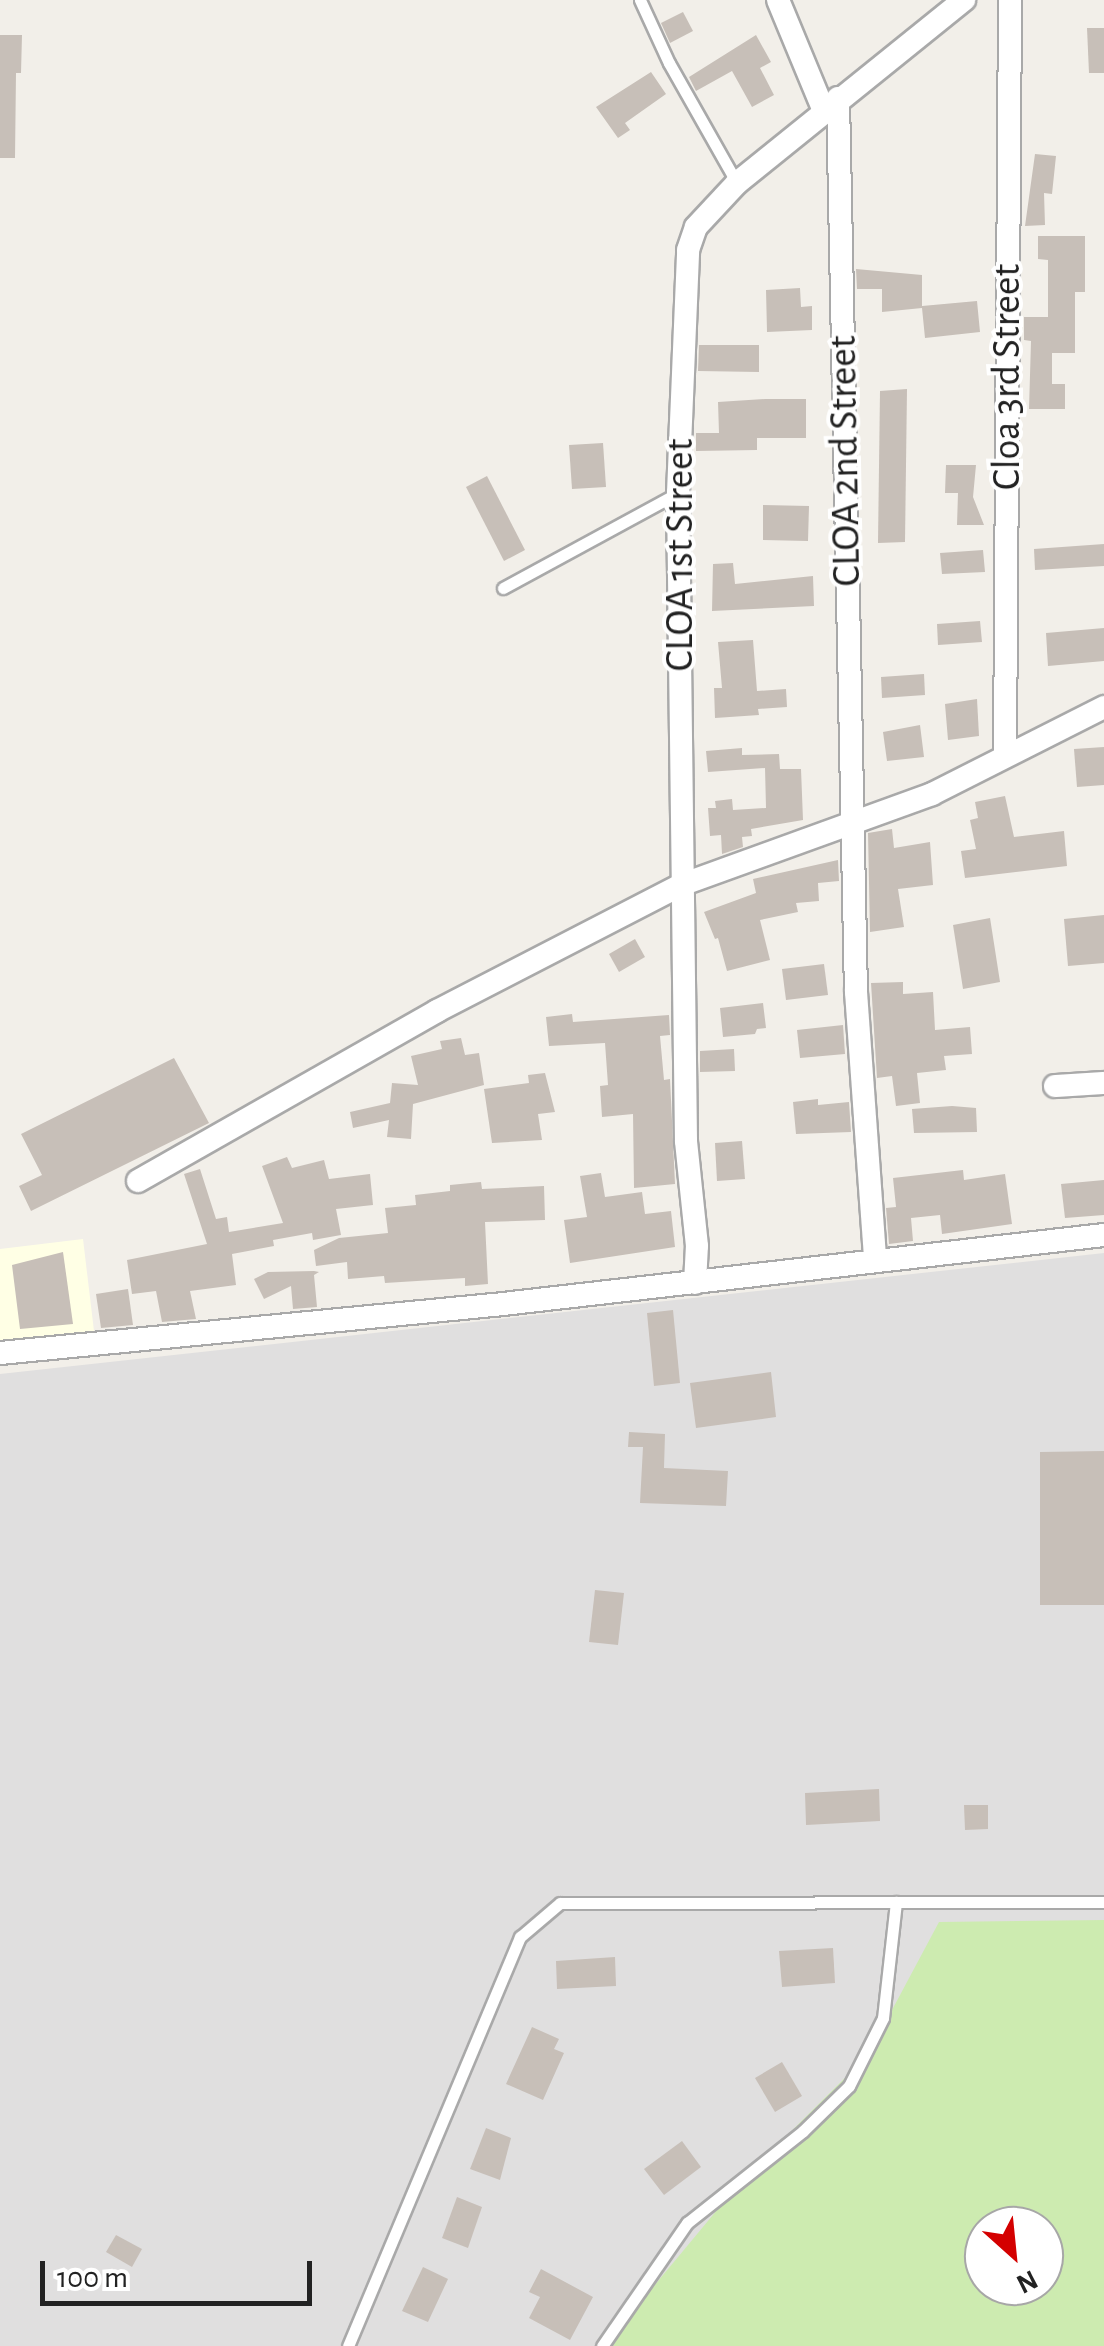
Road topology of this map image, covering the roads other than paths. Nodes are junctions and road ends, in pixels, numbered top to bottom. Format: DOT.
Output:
graph roads {
  1 [pos="640,0"];
  2 [pos="778,0"];
  3 [pos="964,0"];
  4 [pos="1010,0"];
  5 [pos="831,105"];
  6 [pos="737,183"];
  7 [pos="678,493"];
  8 [pos="503,588"];
  9 [pos="1104,706"];
  10 [pos="1005,754"];
  11 [pos="852,824"];
  12 [pos="681,885"];
  13 [pos="1104,1083"];
  14 [pos="1055,1086"];
  15 [pos="138,1180"];
  16 [pos="1104,1234"];
  17 [pos="875,1260"];
  18 [pos="695,1283"];
  19 [pos="0,1353"];
  20 [pos="896,1902"];
  21 [pos="1104,1902"];
  22 [pos="348,2346"];
  23 [pos="602,2346"];
  1 -- 6 [label="lane"];
  2 -- 5 [label="street"];
  3 -- 5 [label="street"];
  4 -- 10 [label="street, Cloa 3rd Street"];
  5 -- 6 [label="street"];
  5 -- 11 [label="street, CLOA 2nd Street"];
  6 -- 7 [label="street, CLOA 1st Street"];
  7 -- 8 [label="lane"];
  7 -- 12 [label="street, CLOA 1st Street"];
  9 -- 10 [label="street"];
  10 -- 11 [label="street"];
  11 -- 12 [label="street"];
  11 -- 17 [label="street, CLOA 2nd Street"];
  12 -- 15 [label="street"];
  12 -- 18 [label="street, CLOA 1st Street"];
  13 -- 14 [label="street"];
  16 -- 17 [label="street"];
  17 -- 18 [label="street"];
  18 -- 19 [label="street"];
  20 -- 21 [label="lane"];
  20 -- 22 [label="lane"];
  20 -- 23 [label="lane"];
}
